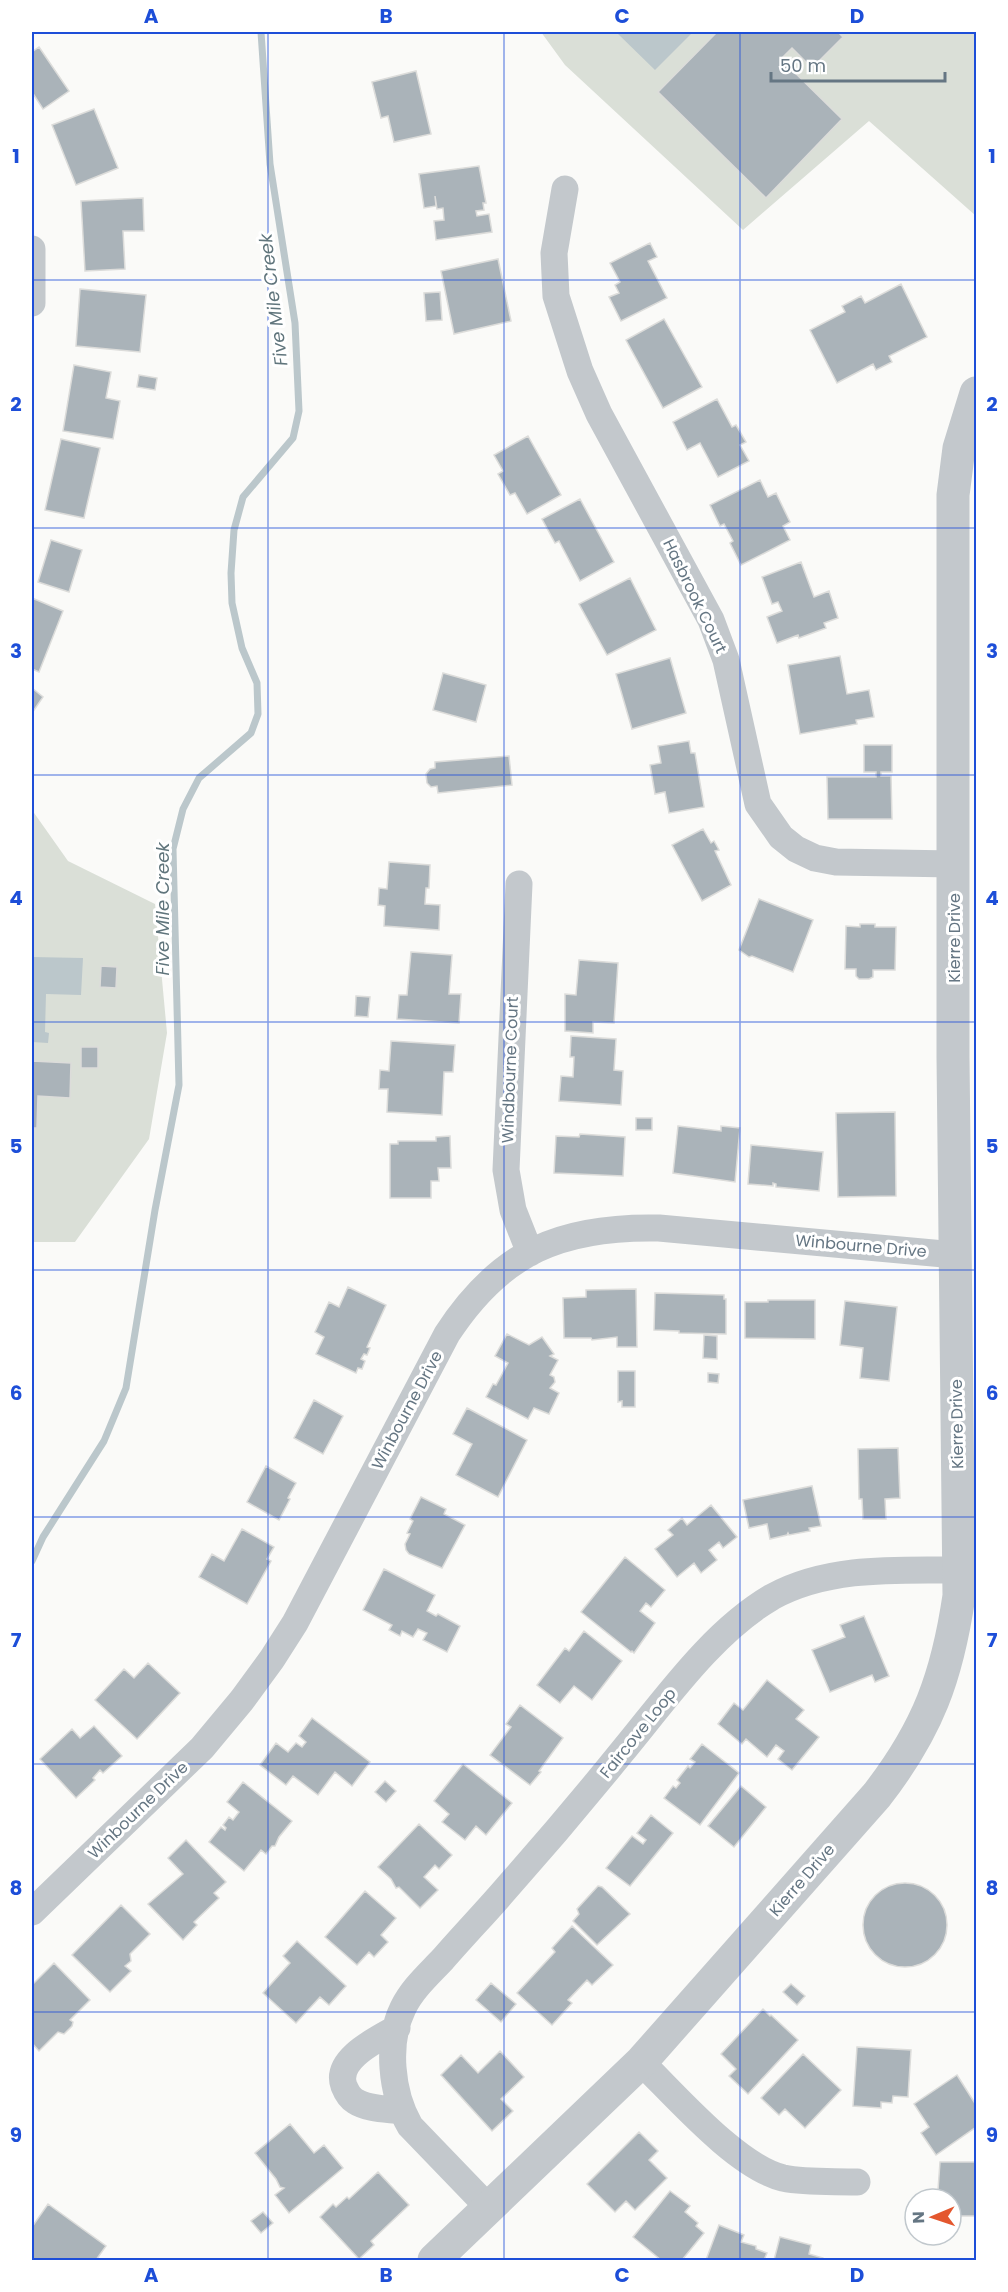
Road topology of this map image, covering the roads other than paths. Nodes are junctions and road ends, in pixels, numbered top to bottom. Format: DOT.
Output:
graph roads {
  1 [pos="565,189"];
  2 [pos="32,249"];
  3 [pos="32,303"];
  4 [pos="976,393"];
  5 [pos="954,864"];
  6 [pos="519,884"];
  7 [pos="530,1253"];
  8 [pos="955,1255"];
  9 [pos="958,1570"];
  10 [pos="32,1912"];
  11 [pos="397,2028"];
  12 [pos="641,2062"];
  13 [pos="401,2111"];
  14 [pos="857,2182"];
  15 [pos="489,2208"];
  16 [pos="434,2260"];
  1 -- 5 [label="street, Hasbrook Court"];
  2 -- 3 [label="street"];
  4 -- 5 [label="street, Kierre Drive"];
  5 -- 8 [label="street, Kierre Drive"];
  6 -- 7 [label="street, Windbourne Court"];
  7 -- 8 [label="street, Winbourne Drive"];
  7 -- 10 [label="street, Winbourne Drive"];
  8 -- 9 [label="street, Kierre Drive"];
  9 -- 11 [label="street, Faircove Loop"];
  9 -- 12 [label="street, Kierre Drive"];
  11 -- 13 [label="street, Faircove Loop"];
  11 -- 13 [label="street"];
  12 -- 14 [label="street"];
  12 -- 15 [label="street, Kierre Drive"];
  13 -- 15 [label="street, Faircove Loop"];
  15 -- 16 [label="street, Kierre Drive"];
}
